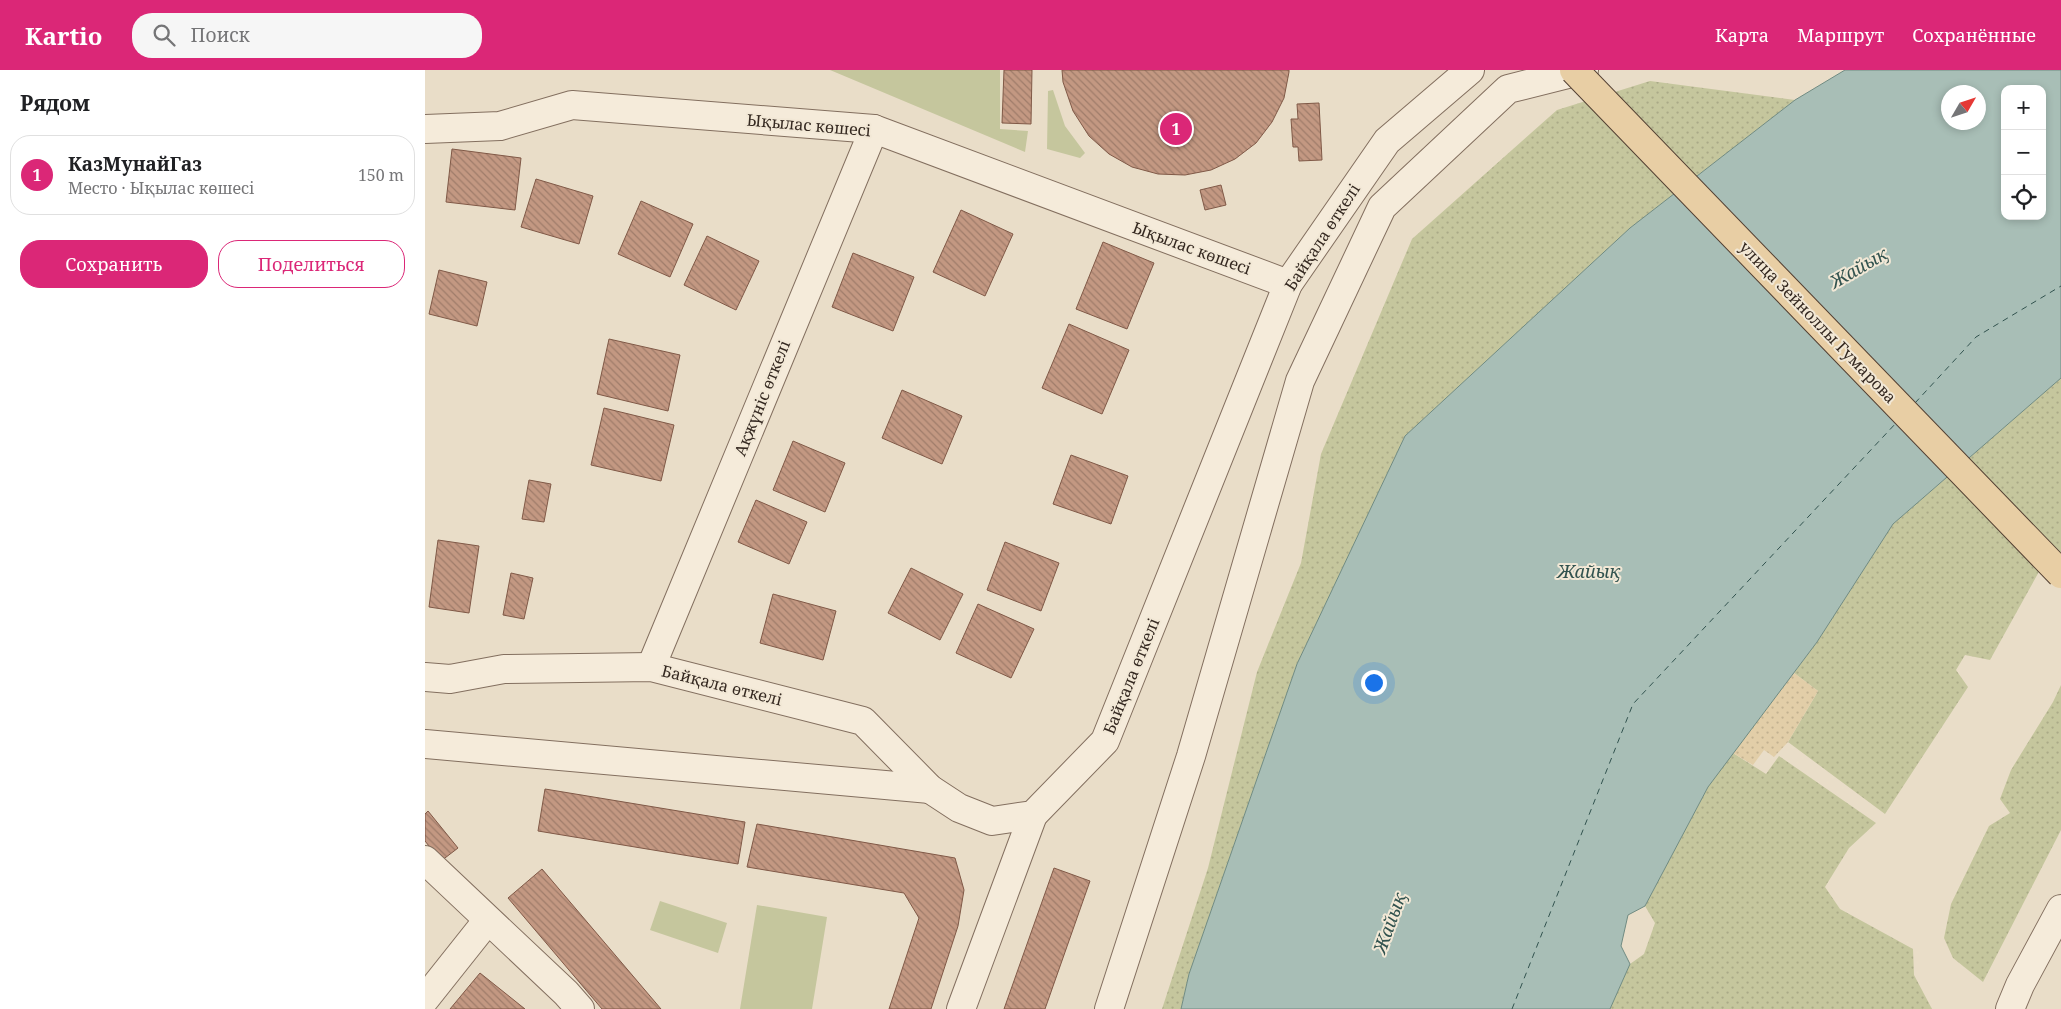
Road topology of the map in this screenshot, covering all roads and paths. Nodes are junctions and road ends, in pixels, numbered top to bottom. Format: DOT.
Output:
graph roads {
  1 [pos="1470,70"];
  2 [pos="1574,70"];
  3 [pos="1585,70"];
  4 [pos="874,129"];
  5 [pos="425,130"];
  6 [pos="1288,284"];
  7 [pos="2061,574"];
  8 [pos="651,667"];
  9 [pos="425,677"];
  10 [pos="425,744"];
  11 [pos="930,788"];
  12 [pos="1033,815"];
  13 [pos="425,860"];
  14 [pos="2061,909"];
  15 [pos="487,921"];
  16 [pos="425,999"];
  17 [pos="580,1009"];
  18 [pos="961,1009"];
  19 [pos="1109,1009"];
  20 [pos="2010,1009"];
  1 -- 6 [label="street, Байқала өткелі"];
  2 -- 7 [label="main road, улица Зейноллы Гумарова, bridge"];
  3 -- 19 [label="street"];
  4 -- 5 [label="street, Ықылас көшесі"];
  4 -- 6 [label="street, Ықылас көшесі"];
  4 -- 8 [label="street, Ақжүніс өткелі"];
  6 -- 12 [label="street, Байқала өткелі"];
  8 -- 9 [label="street, Байқала өткелі"];
  8 -- 11 [label="street, Байқала өткелі"];
  10 -- 11 [label="street"];
  11 -- 12 [label="street, Байқала өткелі"];
  12 -- 18 [label="street"];
  13 -- 15 [label="street"];
  14 -- 20 [label="street"];
  15 -- 16 [label="street"];
  15 -- 17 [label="street"];
}
